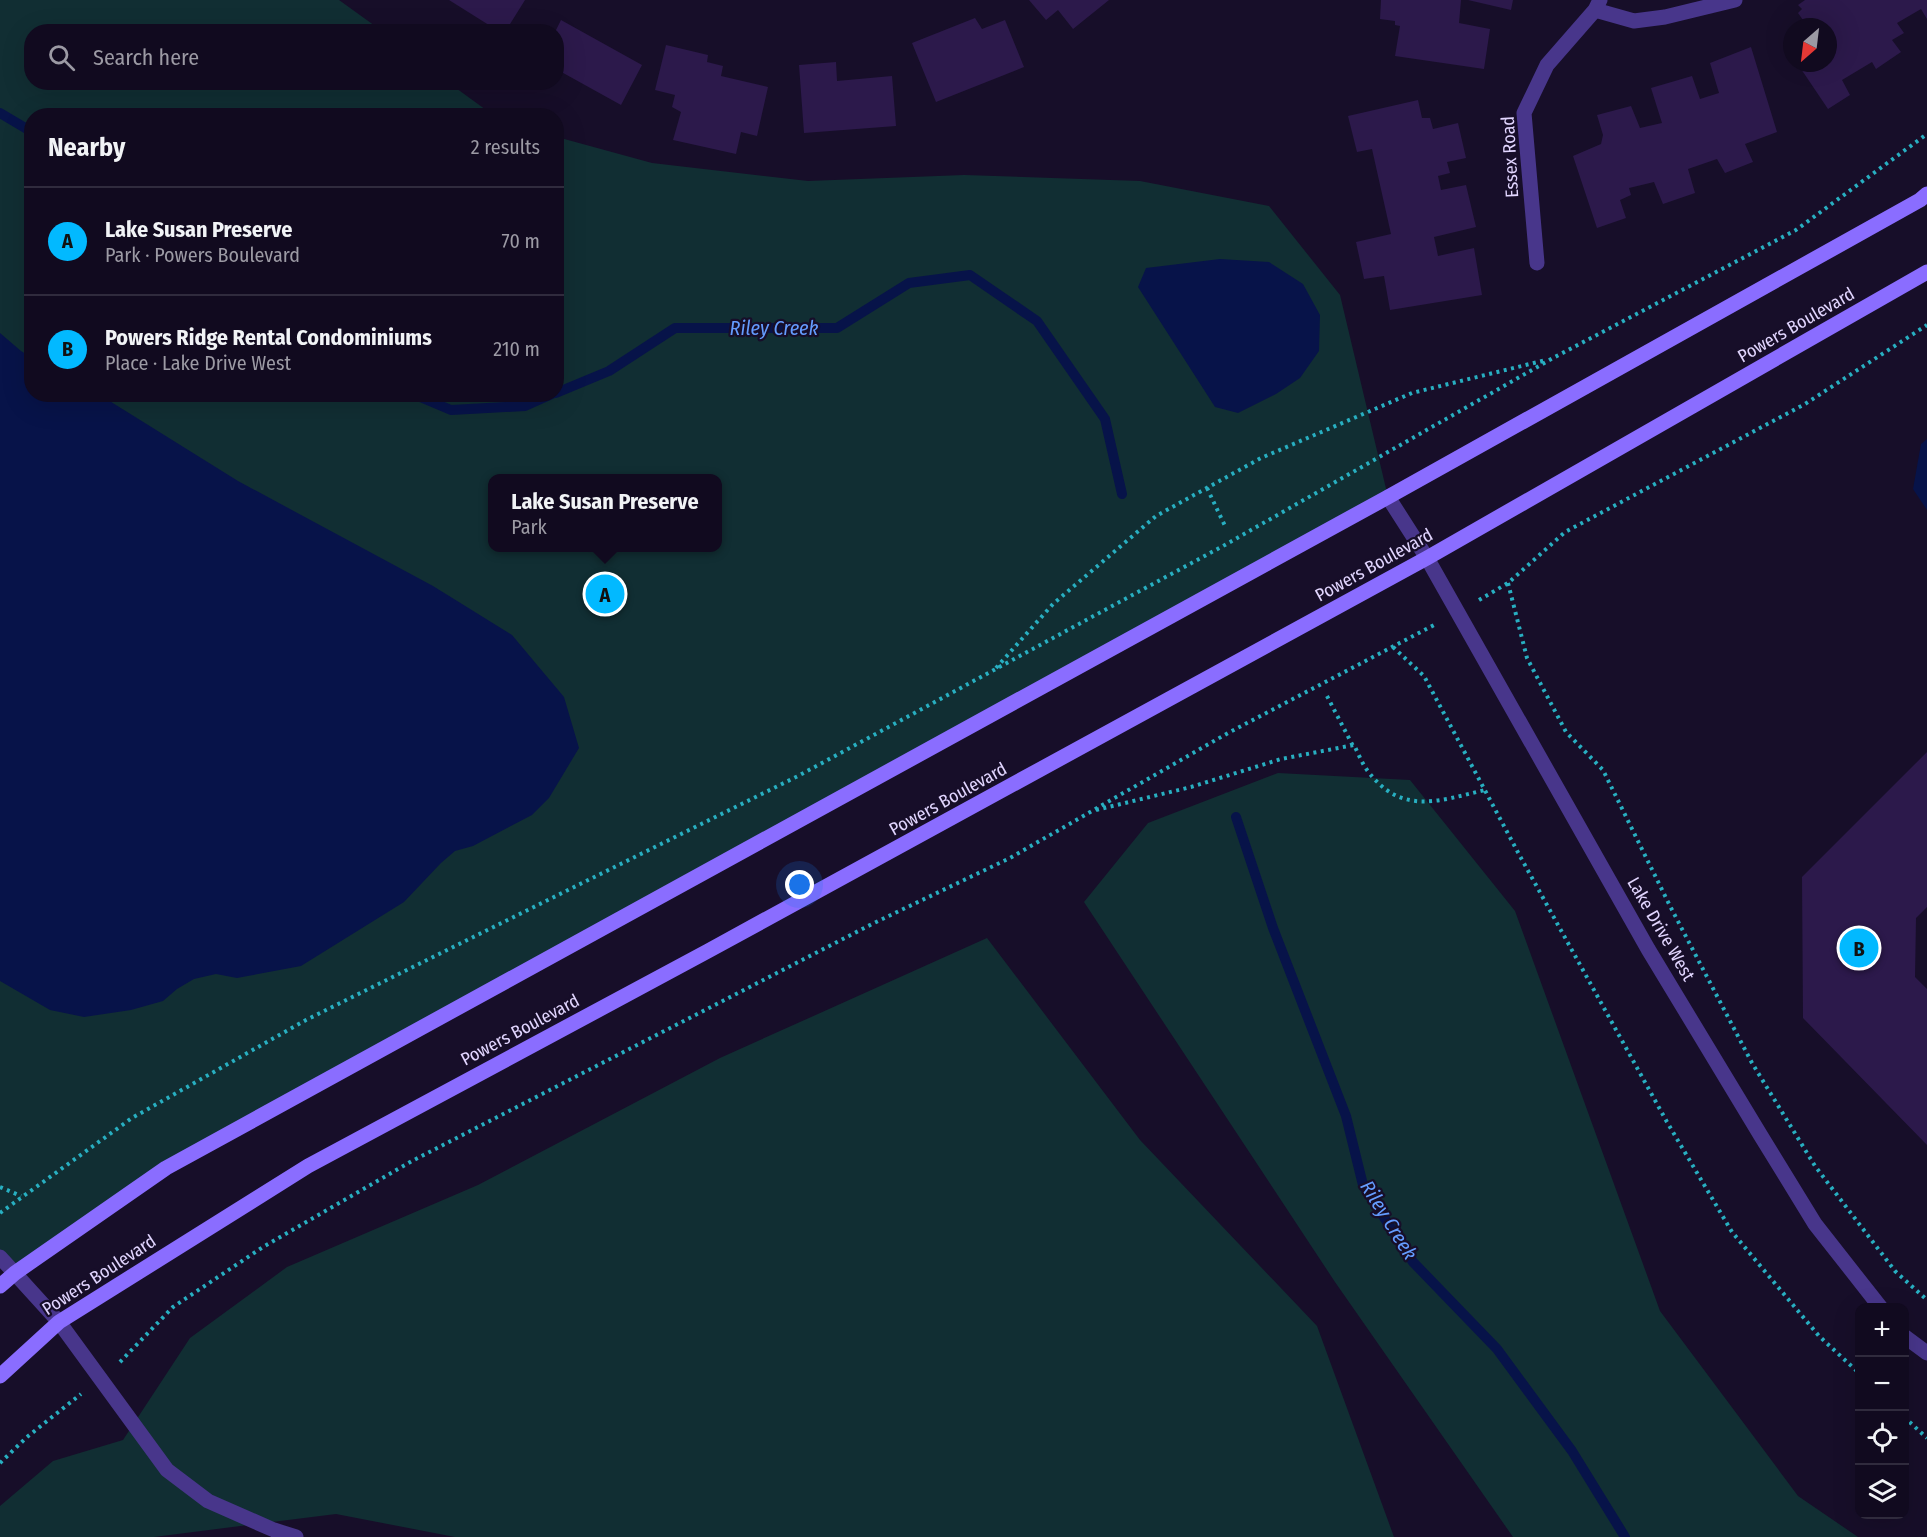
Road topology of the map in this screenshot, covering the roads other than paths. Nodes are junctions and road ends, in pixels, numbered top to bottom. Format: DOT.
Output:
graph roads {
  1 [pos="1735,0"];
  2 [pos="1598,5"];
  3 [pos="1927,194"];
  4 [pos="1538,263"];
  5 [pos="1927,272"];
  6 [pos="1388,497"];
  7 [pos="1427,558"];
  8 [pos="0,1257"];
  9 [pos="15,1273"];
  10 [pos="0,1286"];
  11 [pos="1877,1303"];
  12 [pos="59,1322"];
  13 [pos="1909,1339"];
  14 [pos="1927,1353"];
  15 [pos="0,1376"];
  16 [pos="296,1537"];
  1 -- 2 [label="street"];
  2 -- 4 [label="street, Essex Road"];
  3 -- 6 [label="main road"];
  5 -- 7 [label="main road, Powers Boulevard"];
  6 -- 7 [label="street, Lake Drive West"];
  6 -- 9 [label="main road"];
  7 -- 11 [label="street, Lake Drive West"];
  7 -- 12 [label="main road, Powers Boulevard"];
  8 -- 9 [label="street"];
  9 -- 10 [label="main road"];
  9 -- 12 [label="street"];
  12 -- 15 [label="main road, Powers Boulevard"];
  12 -- 16 [label="street"];
  13 -- 14 [label="street"];
}
